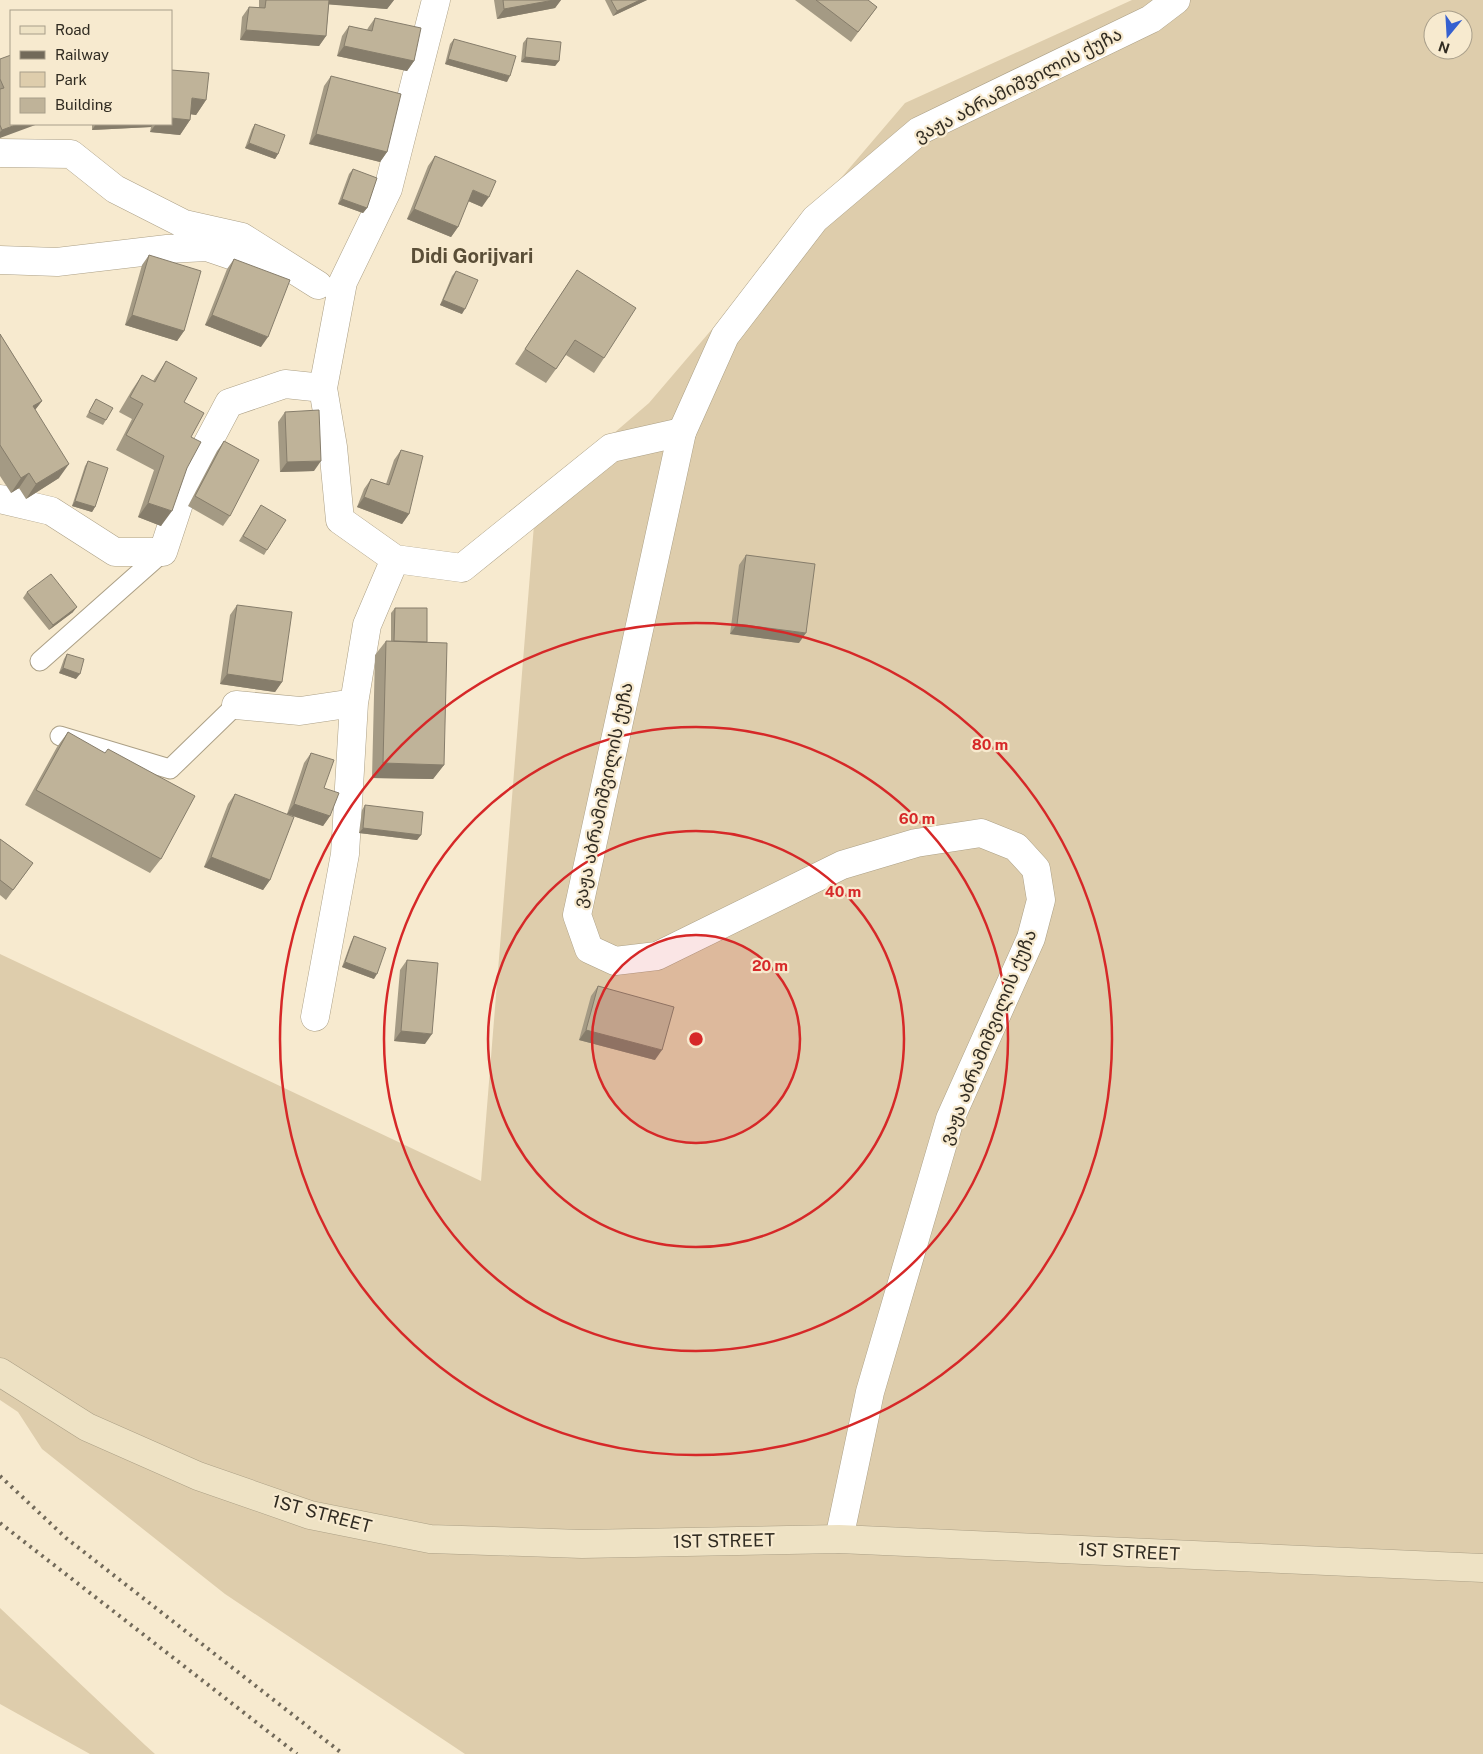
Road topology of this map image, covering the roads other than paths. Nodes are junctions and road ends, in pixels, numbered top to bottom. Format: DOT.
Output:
graph roads {
  1 [pos="436,0"];
  2 [pos="1176,0"];
  3 [pos="0,153"];
  4 [pos="0,260"];
  5 [pos="330,283"];
  6 [pos="323,388"];
  7 [pos="682,432"];
  8 [pos="0,499"];
  9 [pos="163,552"];
  10 [pos="395,558"];
  11 [pos="40,661"];
  12 [pos="354,703"];
  13 [pos="236,705"];
  14 [pos="60,736"];
  15 [pos="315,1017"];
  16 [pos="0,1372"];
  17 [pos="839,1539"];
  18 [pos="1483,1568"];
  1 -- 5 [label="street"];
  2 -- 7 [label="street, ვაჟა აბრამიშვილის ქუჩა"];
  3 -- 5 [label="street"];
  4 -- 5 [label="street"];
  5 -- 6 [label="street"];
  6 -- 9 [label="street"];
  6 -- 10 [label="street"];
  7 -- 10 [label="street"];
  7 -- 17 [label="street, ვაჟა აბრამიშვილის ქუჩა"];
  8 -- 9 [label="street"];
  9 -- 11 [label="lane"];
  10 -- 12 [label="street"];
  12 -- 13 [label="street"];
  12 -- 15 [label="street"];
  13 -- 14 [label="lane"];
  16 -- 17 [label="main road, 1ST STREET"];
  17 -- 18 [label="main road, 1ST STREET"];
}
